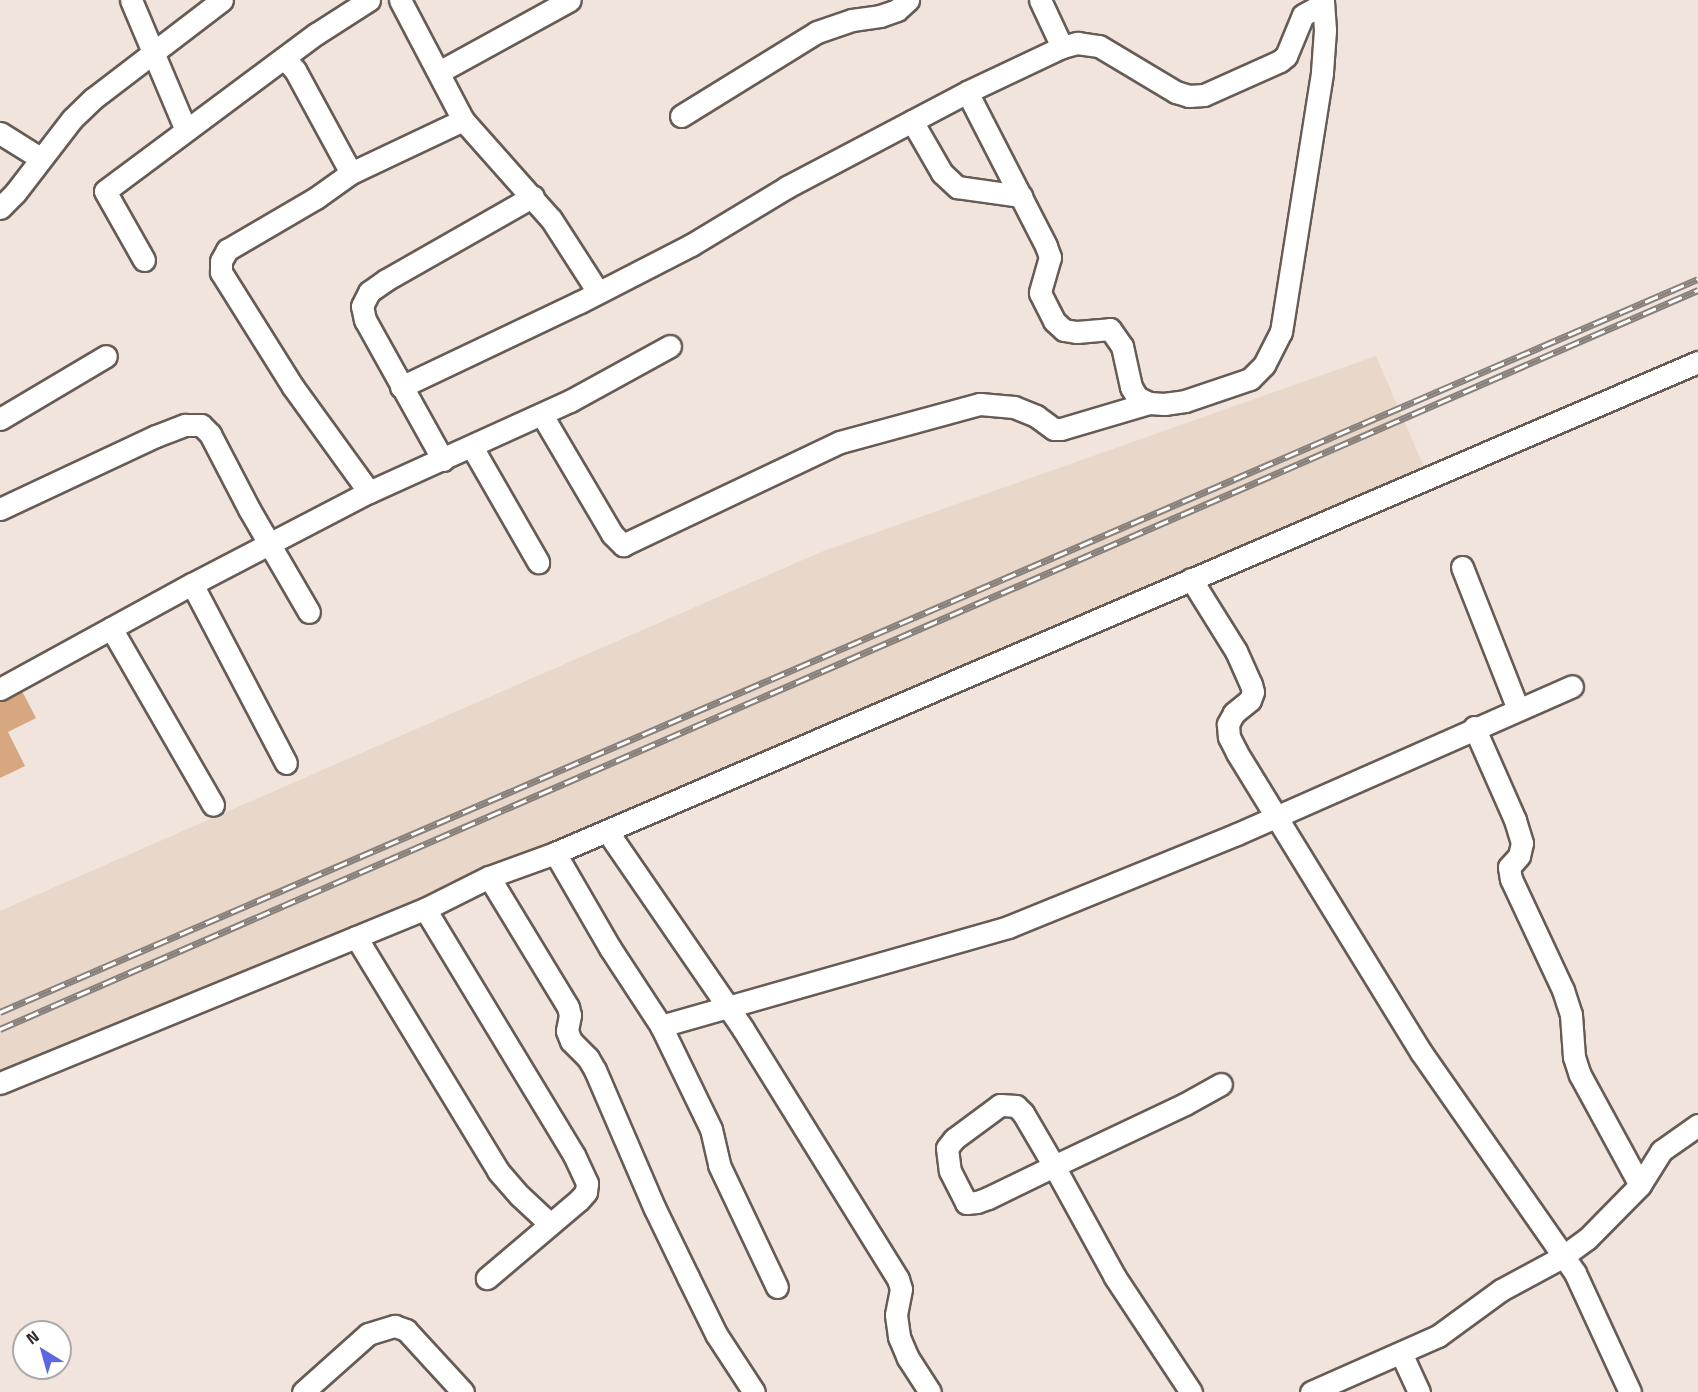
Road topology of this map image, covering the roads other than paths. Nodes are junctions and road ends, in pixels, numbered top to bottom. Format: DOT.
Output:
graph roads {
  1 [pos="131,0"];
  2 [pos="222,0"];
  3 [pos="369,0"];
  4 [pos="400,0"];
  5 [pos="570,0"];
  6 [pos="908,0"];
  7 [pos="1040,0"];
  8 [pos="1323,2"];
  9 [pos="1062,47"];
  10 [pos="152,52"];
  11 [pos="285,59"];
  12 [pos="439,72"];
  13 [pos="967,92"];
  14 [pos="681,116"];
  15 [pos="463,120"];
  16 [pos="912,121"];
  17 [pos="186,130"];
  18 [pos="0,133"];
  19 [pos="40,158"];
  20 [pos="351,172"];
  21 [pos="533,196"];
  22 [pos="1021,196"];
  23 [pos="0,208"];
  24 [pos="144,260"];
  25 [pos="598,292"];
  26 [pos="670,346"];
  27 [pos="106,356"];
  28 [pos="1698,362"];
  29 [pos="401,387"];
  30 [pos="1149,403"];
  31 [pos="542,415"];
  32 [pos="0,419"];
  33 [pos="472,447"];
  34 [pos="443,460"];
  35 [pos="369,492"];
  36 [pos="0,509"];
  37 [pos="270,545"];
  38 [pos="538,562"];
  39 [pos="1461,567"];
  40 [pos="1191,579"];
  41 [pos="192,584"];
  42 [pos="309,612"];
  43 [pos="111,628"];
  44 [pos="1572,686"];
  45 [pos="0,689"];
  46 [pos="1518,709"];
  47 [pos="1474,727"];
  48 [pos="286,763"];
  49 [pos="213,805"];
  50 [pos="1277,816"];
  51 [pos="607,831"];
  52 [pos="555,853"];
  53 [pos="489,877"];
  54 [pos="425,909"];
  55 [pos="356,937"];
  56 [pos="727,1008"];
  57 [pos="661,1026"];
  58 [pos="0,1083"];
  59 [pos="1221,1084"];
  60 [pos="1698,1125"];
  61 [pos="1054,1166"];
  62 [pos="1640,1185"];
  63 [pos="550,1224"];
  64 [pos="1562,1257"];
  65 [pos="487,1278"];
  66 [pos="777,1287"];
  67 [pos="1401,1353"];
  68 [pos="303,1392"];
  69 [pos="463,1392"];
  70 [pos="754,1392"];
  71 [pos="930,1392"];
  72 [pos="1191,1392"];
  73 [pos="1311,1392"];
  74 [pos="1419,1392"];
  75 [pos="1630,1392"];
  1 -- 10 [label="street"];
  2 -- 10 [label="street"];
  3 -- 11 [label="street"];
  4 -- 12 [label="street"];
  5 -- 12 [label="street"];
  6 -- 14 [label="street"];
  7 -- 9 [label="street"];
  8 -- 9 [label="street"];
  8 -- 30 [label="street"];
  9 -- 13 [label="street"];
  10 -- 17 [label="street"];
  10 -- 19 [label="street"];
  11 -- 17 [label="street"];
  11 -- 20 [label="street"];
  12 -- 15 [label="street"];
  13 -- 16 [label="street"];
  13 -- 22 [label="street"];
  15 -- 20 [label="street"];
  15 -- 21 [label="street"];
  16 -- 22 [label="street"];
  16 -- 25 [label="street"];
  17 -- 24 [label="street"];
  18 -- 19 [label="street"];
  19 -- 23 [label="street"];
  20 -- 35 [label="street"];
  21 -- 25 [label="street"];
  21 -- 29 [label="street"];
  22 -- 30 [label="street"];
  25 -- 29 [label="street"];
  26 -- 31 [label="street"];
  27 -- 32 [label="street"];
  28 -- 40 [label="street"];
  29 -- 34 [label="street"];
  30 -- 31 [label="street"];
  31 -- 33 [label="street"];
  33 -- 34 [label="street"];
  33 -- 38 [label="street"];
  34 -- 35 [label="street"];
  35 -- 37 [label="street"];
  36 -- 37 [label="street"];
  37 -- 41 [label="street"];
  37 -- 42 [label="street"];
  39 -- 46 [label="street"];
  40 -- 50 [label="street"];
  40 -- 51 [label="street"];
  41 -- 43 [label="street"];
  41 -- 48 [label="street"];
  43 -- 45 [label="street"];
  43 -- 49 [label="street"];
  44 -- 46 [label="street"];
  46 -- 47 [label="street"];
  47 -- 50 [label="street"];
  47 -- 62 [label="street"];
  50 -- 56 [label="street"];
  50 -- 64 [label="street"];
  51 -- 52 [label="street"];
  51 -- 56 [label="street"];
  52 -- 53 [label="street"];
  52 -- 57 [label="street"];
  53 -- 54 [label="street"];
  53 -- 70 [label="street"];
  54 -- 55 [label="street"];
  54 -- 63 [label="street"];
  55 -- 58 [label="street"];
  55 -- 63 [label="street"];
  56 -- 57 [label="street"];
  56 -- 71 [label="street"];
  57 -- 66 [label="street"];
  59 -- 61 [label="street"];
  60 -- 62 [label="street"];
  61 -- 61 [label="street"];
  61 -- 72 [label="street"];
  62 -- 64 [label="street"];
  63 -- 65 [label="street"];
  64 -- 67 [label="street"];
  64 -- 75 [label="street"];
  67 -- 73 [label="street"];
  67 -- 74 [label="street"];
  68 -- 69 [label="street"];
}
